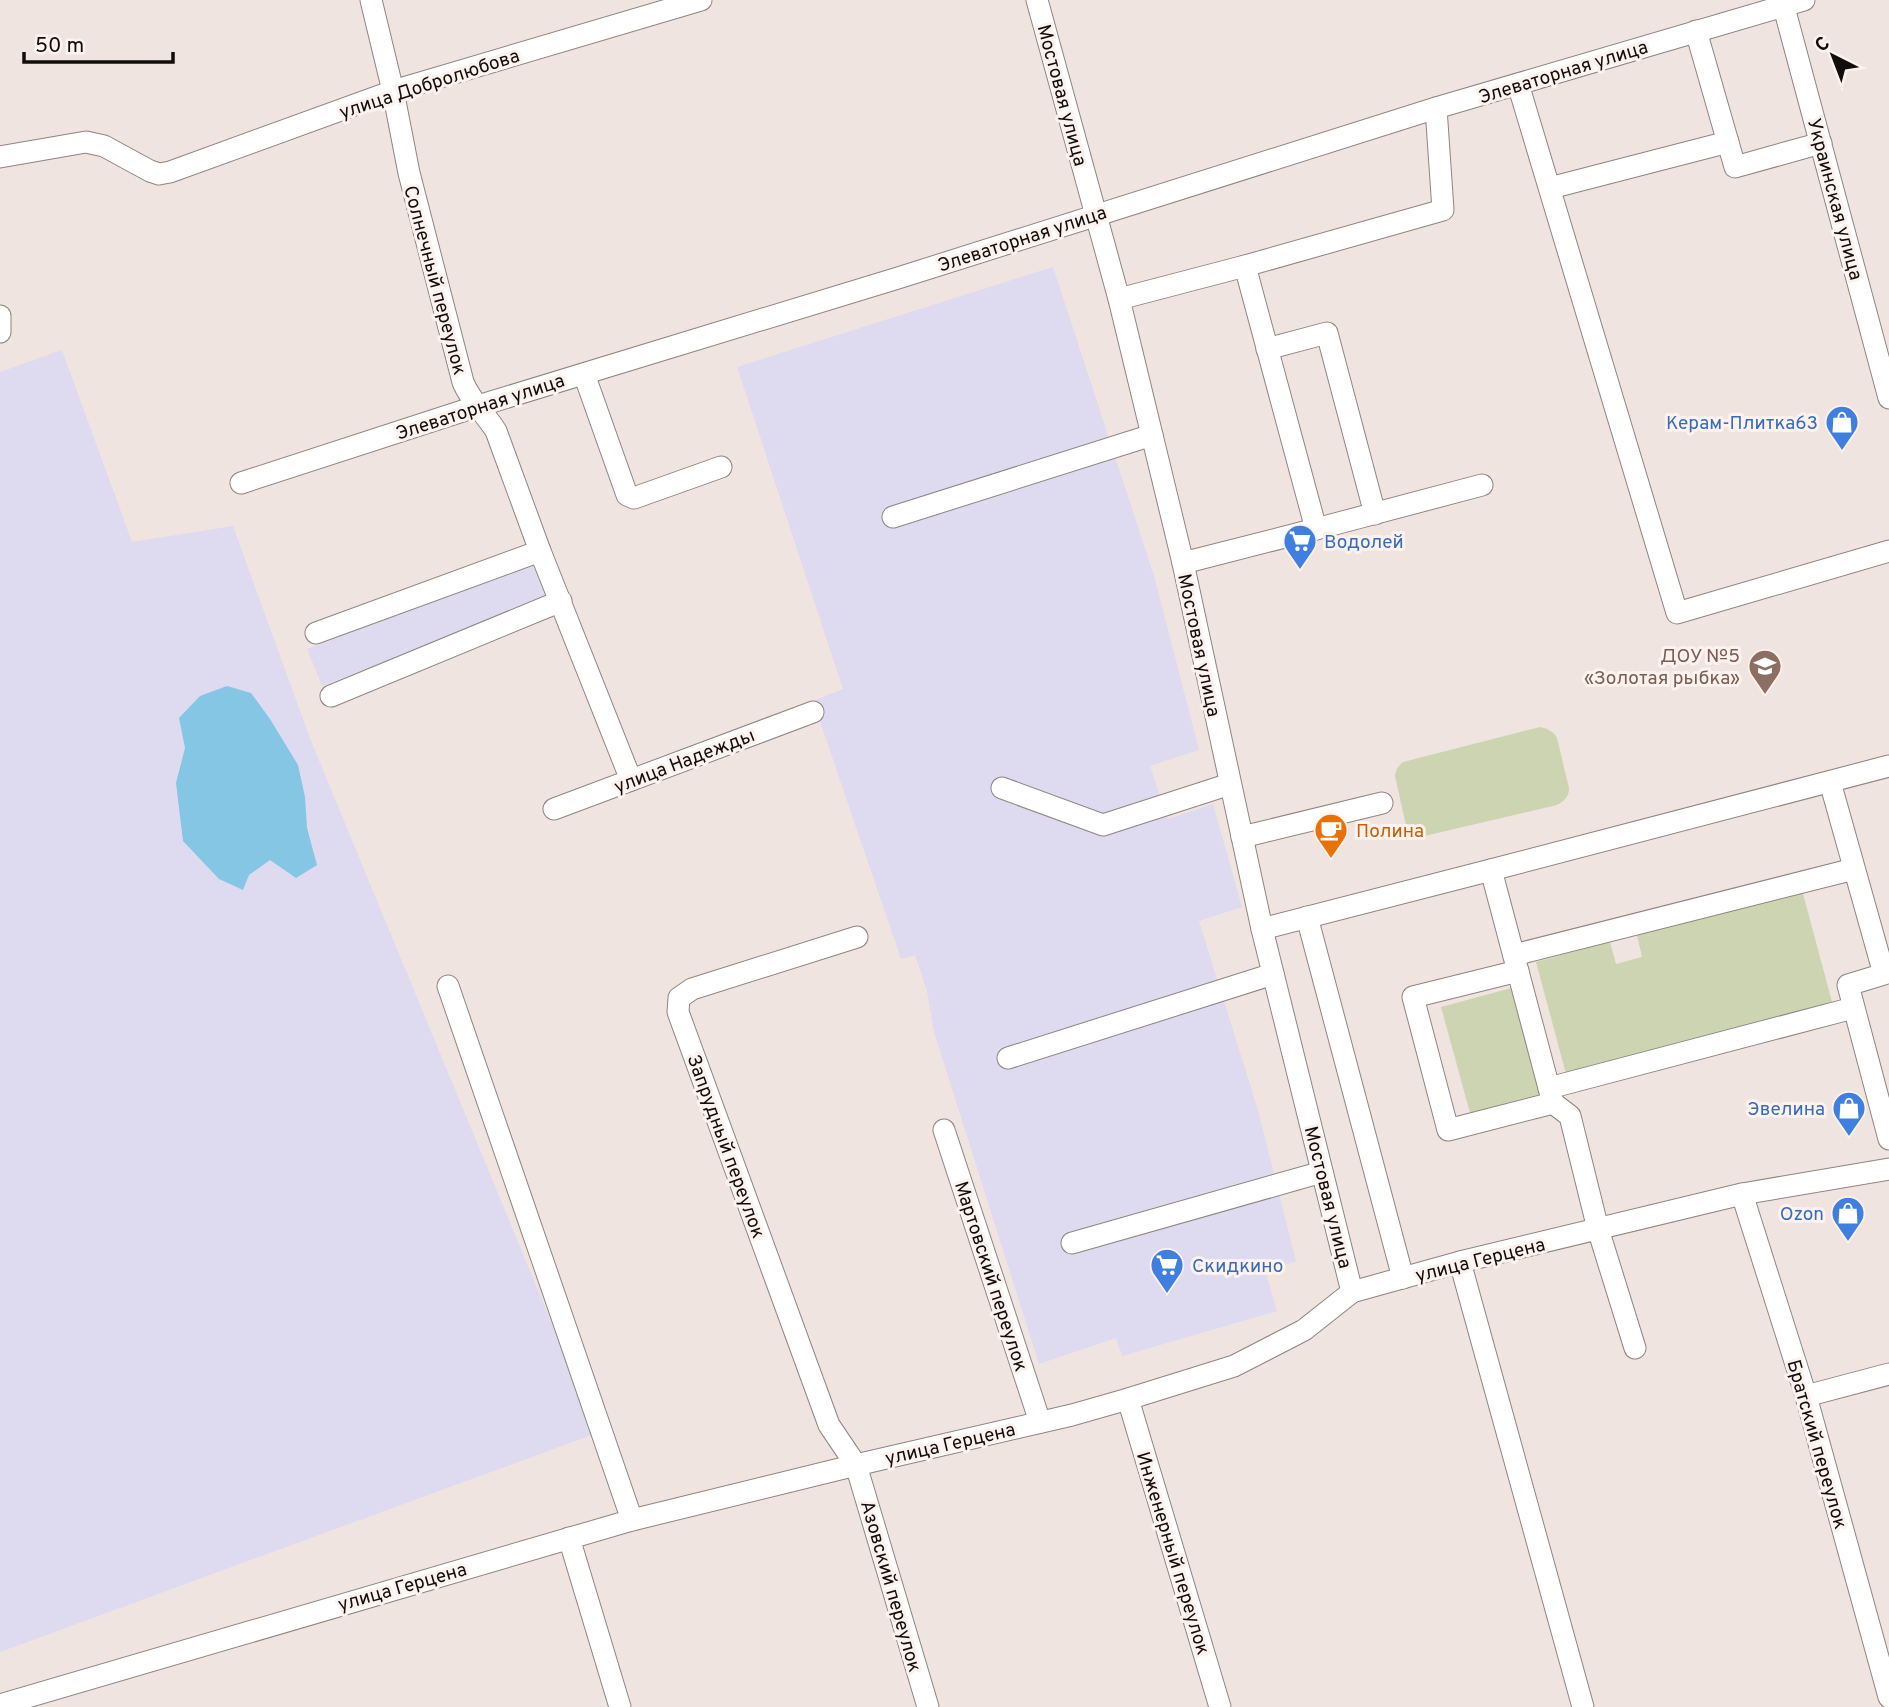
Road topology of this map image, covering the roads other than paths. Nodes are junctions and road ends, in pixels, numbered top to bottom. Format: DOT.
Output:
graph roads {
  1 [pos="371,0"];
  2 [pos="701,0"];
  3 [pos="1037,0"];
  4 [pos="1790,2"];
  5 [pos="1696,31"];
  6 [pos="1518,84"];
  7 [pos="393,91"];
  8 [pos="1436,108"];
  9 [pos="1728,142"];
  10 [pos="1821,143"];
  11 [pos="0,157"];
  12 [pos="1550,188"];
  13 [pos="1096,215"];
  14 [pos="1245,266"];
  15 [pos="1119,299"];
  16 [pos="0,316"];
  17 [pos="0,332"];
  18 [pos="1267,349"];
  19 [pos="584,373"];
  20 [pos="1889,398"];
  21 [pos="478,406"];
  22 [pos="1152,435"];
  23 [pos="721,467"];
  24 [pos="242,483"];
  25 [pos="1482,485"];
  26 [pos="1375,514"];
  27 [pos="893,517"];
  28 [pos="1316,529"];
  29 [pos="540,551"];
  30 [pos="1889,551"];
  31 [pos="1182,564"];
  32 [pos="561,601"];
  33 [pos="316,633"];
  34 [pos="331,696"];
  35 [pos="813,712"];
  36 [pos="1889,766"];
  37 [pos="631,780"];
  38 [pos="1830,782"];
  39 [pos="1230,784"];
  40 [pos="1002,788"];
  41 [pos="1382,803"];
  42 [pos="554,809"];
  43 [pos="1242,837"];
  44 [pos="1854,869"];
  45 [pos="1491,870"];
  46 [pos="1307,917"];
  47 [pos="1262,929"];
  48 [pos="857,937"];
  49 [pos="1516,963"];
  50 [pos="1273,974"];
  51 [pos="448,986"];
  52 [pos="1853,1008"];
  53 [pos="1008,1058"];
  54 [pos="1551,1095"];
  55 [pos="944,1130"];
  56 [pos="1889,1139"];
  57 [pos="1889,1169"];
  58 [pos="1322,1172"];
  59 [pos="1742,1194"];
  60 [pos="1598,1229"];
  61 [pos="1072,1243"];
  62 [pos="1460,1262"];
  63 [pos="1403,1278"];
  64 [pos="1352,1292"];
  65 [pos="1634,1348"];
  66 [pos="1889,1374"];
  67 [pos="1806,1396"];
  68 [pos="1128,1399"];
  69 [pos="1040,1422"];
  70 [pos="856,1465"];
  71 [pos="632,1520"];
  72 [pos="569,1538"];
  73 [pos="1889,1697"];
  74 [pos="0,1705"];
  75 [pos="620,1707"];
  76 [pos="928,1707"];
  77 [pos="1220,1707"];
  78 [pos="1583,1707"];
  1 -- 7 [label="street, Солнечный переулок"];
  2 -- 7 [label="street, улица Добролюбова"];
  3 -- 13 [label="street, Мостовая улица"];
  4 -- 5 [label="street, Элеваторная улица"];
  4 -- 10 [label="street, Украинская улица"];
  5 -- 6 [label="street, Элеваторная улица"];
  5 -- 9 [label="street"];
  6 -- 8 [label="street, Элеваторная улица"];
  6 -- 12 [label="street"];
  7 -- 11 [label="street, улица Добролюбова"];
  7 -- 21 [label="street, Солнечный переулок"];
  8 -- 13 [label="street, Элеваторная улица"];
  8 -- 14 [label="street"];
  9 -- 10 [label="street"];
  9 -- 12 [label="street"];
  10 -- 20 [label="street, Украинская улица"];
  12 -- 30 [label="street"];
  13 -- 15 [label="street, Мостовая улица"];
  13 -- 19 [label="street, Элеваторная улица"];
  14 -- 15 [label="street"];
  14 -- 18 [label="street"];
  15 -- 22 [label="street, Мостовая улица"];
  16 -- 17 [label="street"];
  18 -- 26 [label="street"];
  18 -- 28 [label="street"];
  19 -- 21 [label="street, Элеваторная улица"];
  19 -- 23 [label="street"];
  21 -- 24 [label="street, Элеваторная улица"];
  21 -- 29 [label="street, Солнечный переулок"];
  22 -- 27 [label="street"];
  22 -- 31 [label="street, Мостовая улица"];
  25 -- 26 [label="street"];
  26 -- 28 [label="street"];
  28 -- 31 [label="street"];
  29 -- 32 [label="street, Солнечный переулок"];
  29 -- 33 [label="street"];
  31 -- 39 [label="street, Мостовая улица"];
  32 -- 34 [label="street"];
  32 -- 37 [label="street, Солнечный переулок"];
  35 -- 37 [label="street, улица Надежды"];
  36 -- 38 [label="street"];
  37 -- 42 [label="street, улица Надежды"];
  38 -- 44 [label="street"];
  38 -- 45 [label="street"];
  39 -- 40 [label="street"];
  39 -- 43 [label="street, Мостовая улица"];
  41 -- 43 [label="street"];
  43 -- 47 [label="street, Мостовая улица"];
  44 -- 49 [label="street"];
  44 -- 52 [label="street"];
  45 -- 46 [label="street"];
  45 -- 49 [label="street"];
  46 -- 47 [label="street"];
  46 -- 63 [label="street"];
  47 -- 50 [label="street, Мостовая улица"];
  48 -- 70 [label="street, Запрудный переулок"];
  49 -- 54 [label="street"];
  49 -- 54 [label="street"];
  50 -- 53 [label="street"];
  50 -- 58 [label="street, Мостовая улица"];
  51 -- 71 [label="street"];
  52 -- 54 [label="street"];
  52 -- 56 [label="street"];
  54 -- 60 [label="street"];
  55 -- 69 [label="street, Мартовский переулок"];
  57 -- 59 [label="street, улица Герцена"];
  58 -- 61 [label="street"];
  58 -- 64 [label="street, Мостовая улица"];
  59 -- 60 [label="street, улица Герцена"];
  59 -- 67 [label="street, Братский переулок"];
  60 -- 62 [label="street, улица Герцена"];
  60 -- 65 [label="street"];
  62 -- 63 [label="street, улица Герцена"];
  62 -- 78 [label="street"];
  63 -- 64 [label="street, улица Герцена"];
  64 -- 68 [label="street, улица Герцена"];
  66 -- 67 [label="street"];
  67 -- 73 [label="street, Братский переулок"];
  68 -- 69 [label="street, улица Герцена"];
  68 -- 77 [label="street, Инженерный переулок"];
  69 -- 70 [label="street, улица Герцена"];
  70 -- 71 [label="street, улица Герцена"];
  70 -- 76 [label="street, Азовский переулок"];
  71 -- 72 [label="street, улица Герцена"];
  72 -- 74 [label="street, улица Герцена"];
  72 -- 75 [label="street"];
}
